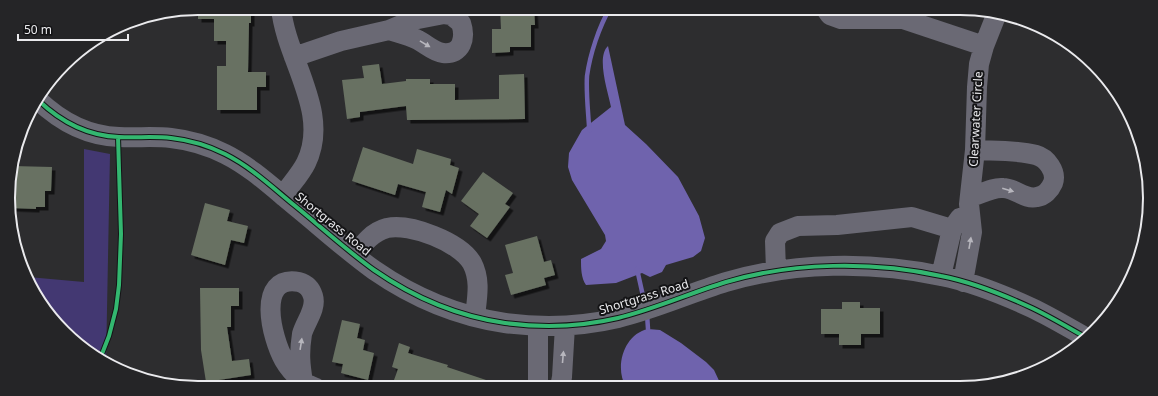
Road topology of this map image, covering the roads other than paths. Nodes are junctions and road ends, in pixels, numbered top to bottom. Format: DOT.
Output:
graph roads {
  1 [pos="282,15"];
  2 [pos="830,15"];
  3 [pos="885,15"];
  4 [pos="899,15"];
  5 [pos="995,19"];
  6 [pos="389,30"];
  7 [pos="984,46"];
  8 [pos="294,57"];
  9 [pos="42,104"];
  10 [pos="975,150"];
  11 [pos="283,196"];
  12 [pos="970,201"];
  13 [pos="952,229"];
  14 [pos="355,255"];
  15 [pos="776,271"];
  16 [pos="941,276"];
  17 [pos="963,282"];
  18 [pos="475,316"];
  19 [pos="538,326"];
  20 [pos="565,326"];
  21 [pos="1082,335"];
  22 [pos="538,381"];
  23 [pos="561,381"];
  1 -- 8 [label="street"];
  2 -- 3 [label="street"];
  4 -- 7 [label="street"];
  5 -- 7 [label="street, Clearwater Circle"];
  6 -- 8 [label="street"];
  7 -- 10 [label="street, Clearwater Circle"];
  8 -- 11 [label="street"];
  9 -- 11 [label="street, Shortgrass Road"];
  10 -- 12 [label="street, Clearwater Circle"];
  12 -- 10 [label="street, one-way"];
  11 -- 14 [label="street, Shortgrass Road"];
  12 -- 13 [label="street, Clearwater Circle"];
  17 -- 12 [label="street, Clearwater Circle, one-way"];
  13 -- 15 [label="street"];
  13 -- 16 [label="street, Clearwater Circle"];
  14 -- 18 [label="street, Shortgrass Road"];
  14 -- 18 [label="street"];
  15 -- 16 [label="street, Shortgrass Road"];
  15 -- 20 [label="street, Shortgrass Road"];
  16 -- 17 [label="street, Shortgrass Road"];
  17 -- 21 [label="street, Shortgrass Road"];
  18 -- 19 [label="street, Shortgrass Road"];
  19 -- 20 [label="street, Shortgrass Road"];
  19 -- 22 [label="street"];
  23 -- 20 [label="street, one-way"];
}
